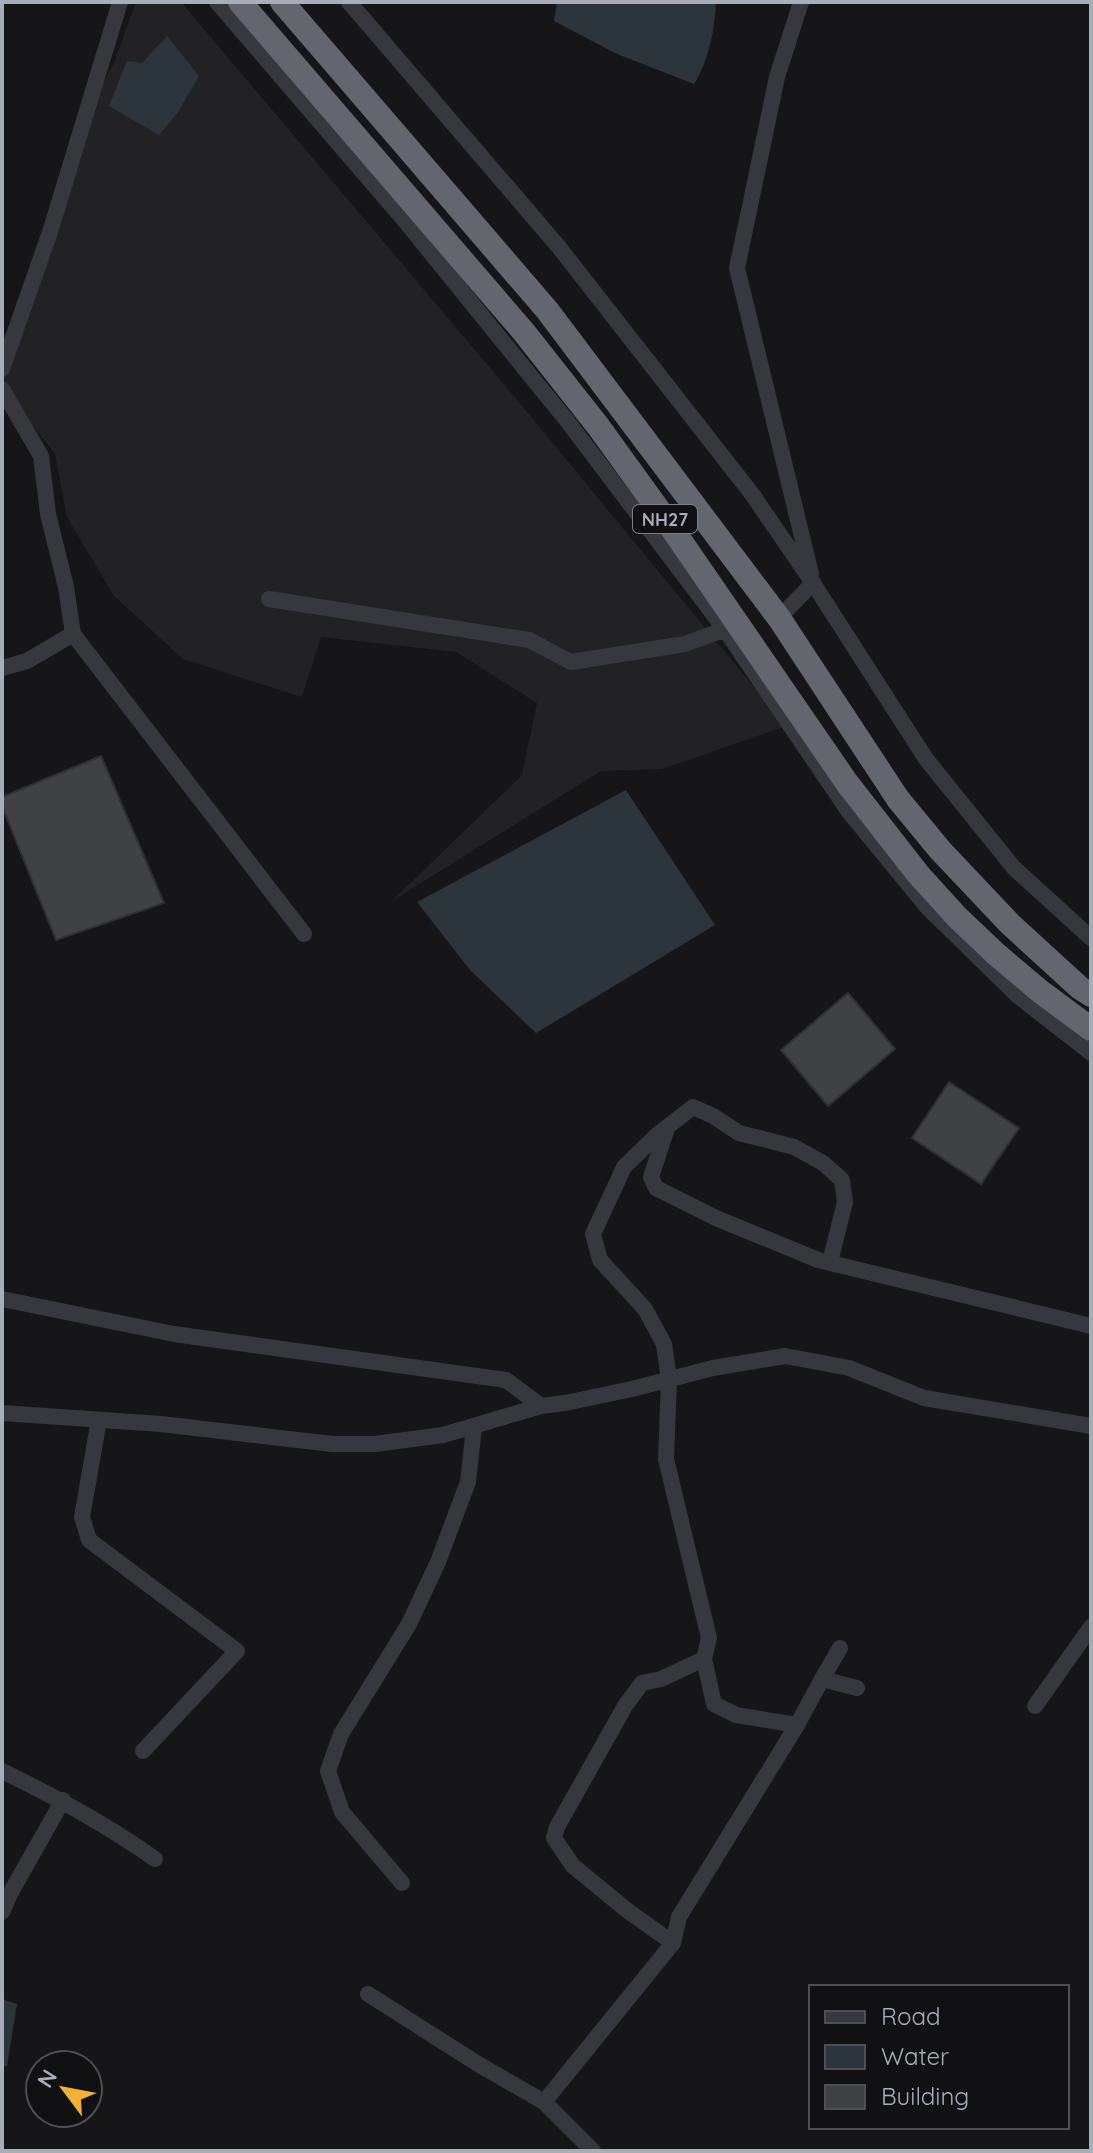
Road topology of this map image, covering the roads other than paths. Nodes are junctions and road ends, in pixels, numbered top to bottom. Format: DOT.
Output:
graph roads {
  1 [pos="120,2"];
  2 [pos="217,2"];
  3 [pos="240,2"];
  4 [pos="282,2"];
  5 [pos="349,2"];
  6 [pos="801,2"];
  7 [pos="2,369"];
  8 [pos="2,389"];
  9 [pos="813,583"];
  10 [pos="269,599"];
  11 [pos="779,618"];
  12 [pos="726,631"];
  13 [pos="73,634"];
  14 [pos="2,668"];
  15 [pos="304,934"];
  16 [pos="1091,938"];
  17 [pos="1091,995"];
  18 [pos="1091,1029"];
  19 [pos="1091,1053"];
  20 [pos="667,1127"];
  21 [pos="830,1262"];
  22 [pos="2,1299"];
  23 [pos="1091,1326"];
  24 [pos="669,1379"];
  25 [pos="541,1406"];
  26 [pos="2,1413"];
  27 [pos="99,1420"];
  28 [pos="1091,1426"];
  29 [pos="474,1427"];
  30 [pos="1091,1627"];
  31 [pos="840,1648"];
  32 [pos="704,1659"];
  33 [pos="822,1679"];
  34 [pos="857,1688"];
  35 [pos="1035,1706"];
  36 [pos="797,1725"];
  37 [pos="143,1751"];
  38 [pos="2,1771"];
  39 [pos="63,1800"];
  40 [pos="155,1859"];
  41 [pos="402,1883"];
  42 [pos="2,1912"];
  43 [pos="673,1943"];
  44 [pos="368,1994"];
  45 [pos="544,2102"];
  46 [pos="593,2151"];
  1 -- 7 [label="street"];
  2 -- 12 [label="street"];
  3 -- 18 [label="highway, NH27"];
  4 -- 11 [label="highway, NH27"];
  5 -- 9 [label="street"];
  6 -- 9 [label="street"];
  8 -- 13 [label="street"];
  9 -- 11 [label="street"];
  9 -- 16 [label="street"];
  10 -- 12 [label="street"];
  11 -- 17 [label="highway, NH27"];
  12 -- 19 [label="street"];
  13 -- 14 [label="street"];
  13 -- 15 [label="street"];
  20 -- 21 [label="street"];
  20 -- 21 [label="street"];
  20 -- 24 [label="street"];
  21 -- 23 [label="street"];
  22 -- 25 [label="street"];
  24 -- 25 [label="street"];
  24 -- 28 [label="street"];
  24 -- 32 [label="street"];
  25 -- 29 [label="street"];
  26 -- 27 [label="street"];
  27 -- 29 [label="street"];
  27 -- 37 [label="street"];
  29 -- 41 [label="street"];
  30 -- 35 [label="street"];
  31 -- 33 [label="street"];
  32 -- 36 [label="street"];
  32 -- 43 [label="street"];
  33 -- 34 [label="street"];
  33 -- 36 [label="street"];
  36 -- 43 [label="street"];
  38 -- 39 [label="street"];
  39 -- 40 [label="street"];
  39 -- 42 [label="street"];
  43 -- 45 [label="street"];
  44 -- 45 [label="street"];
  45 -- 46 [label="street"];
}
